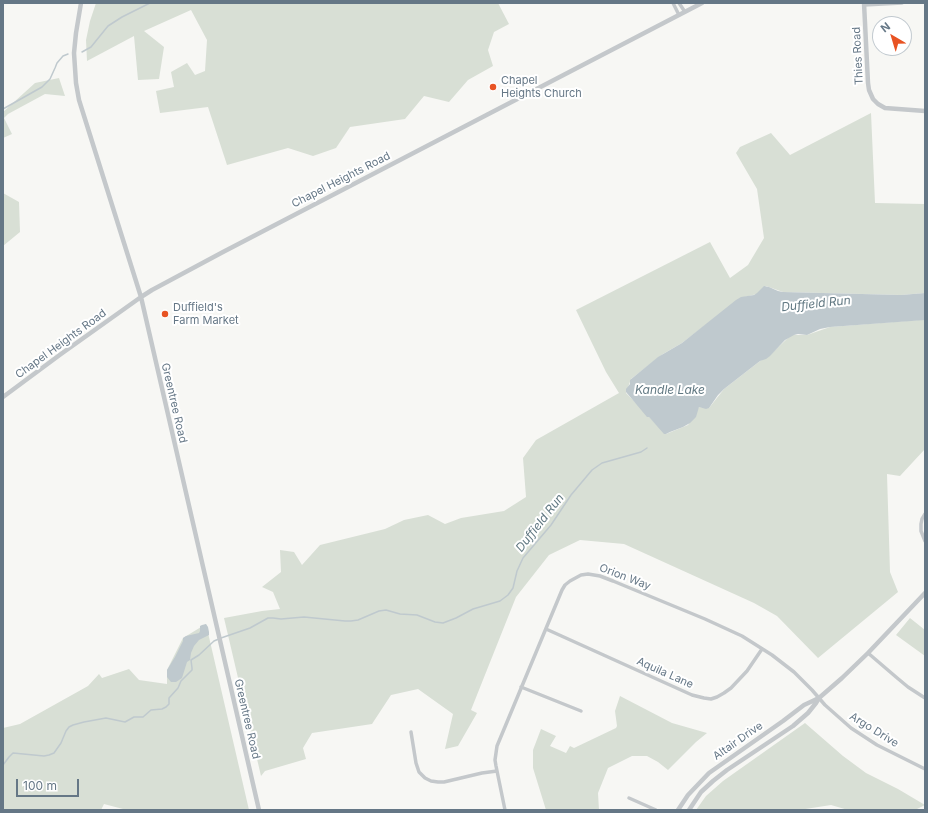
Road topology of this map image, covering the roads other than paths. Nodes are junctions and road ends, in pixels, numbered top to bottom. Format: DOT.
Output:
graph roads {
  1 [pos="81,3"];
  2 [pos="673,3"];
  3 [pos="679,3"];
  4 [pos="702,3"];
  5 [pos="902,3"];
  6 [pos="864,4"];
  7 [pos="685,12"];
  8 [pos="679,15"];
  9 [pos="925,111"];
  10 [pos="141,297"];
  11 [pos="3,397"];
  12 [pos="925,514"];
  13 [pos="925,541"];
  14 [pos="925,593"];
  15 [pos="546,629"];
  16 [pos="762,649"];
  17 [pos="868,653"];
  18 [pos="522,687"];
  19 [pos="819,698"];
  20 [pos="925,698"];
  21 [pos="581,711"];
  22 [pos="411,732"];
  23 [pos="925,769"];
  24 [pos="497,771"];
  25 [pos="629,798"];
  26 [pos="259,810"];
  27 [pos="505,810"];
  28 [pos="656,810"];
  29 [pos="678,810"];
  30 [pos="688,810"];
  1 -- 10 [label="street, Greentree Road"];
  2 -- 8 [label="street"];
  3 -- 7 [label="street"];
  4 -- 7 [label="street, Chapel Heights Road"];
  5 -- 6 [label="street"];
  6 -- 9 [label="street, Thies Road"];
  7 -- 8 [label="street, Chapel Heights Road"];
  8 -- 10 [label="street, Chapel Heights Road"];
  10 -- 11 [label="street, Chapel Heights Road"];
  10 -- 26 [label="street, Greentree Road"];
  12 -- 13 [label="street"];
  14 -- 17 [label="street, Altair Drive"];
  15 -- 16 [label="street, Aquila Lane"];
  15 -- 16 [label="street, Orion Way"];
  15 -- 18 [label="street, Orion Way"];
  16 -- 19 [label="street, Orion Way"];
  17 -- 19 [label="street, Altair Drive"];
  17 -- 20 [label="street"];
  18 -- 21 [label="street"];
  18 -- 24 [label="street, Orion Way"];
  19 -- 23 [label="street, Argo Drive"];
  19 -- 29 [label="street, Altair Drive"];
  19 -- 30 [label="street, Altair Drive"];
  22 -- 24 [label="street"];
  24 -- 27 [label="street, Orion Way"];
  25 -- 28 [label="street"];
}
